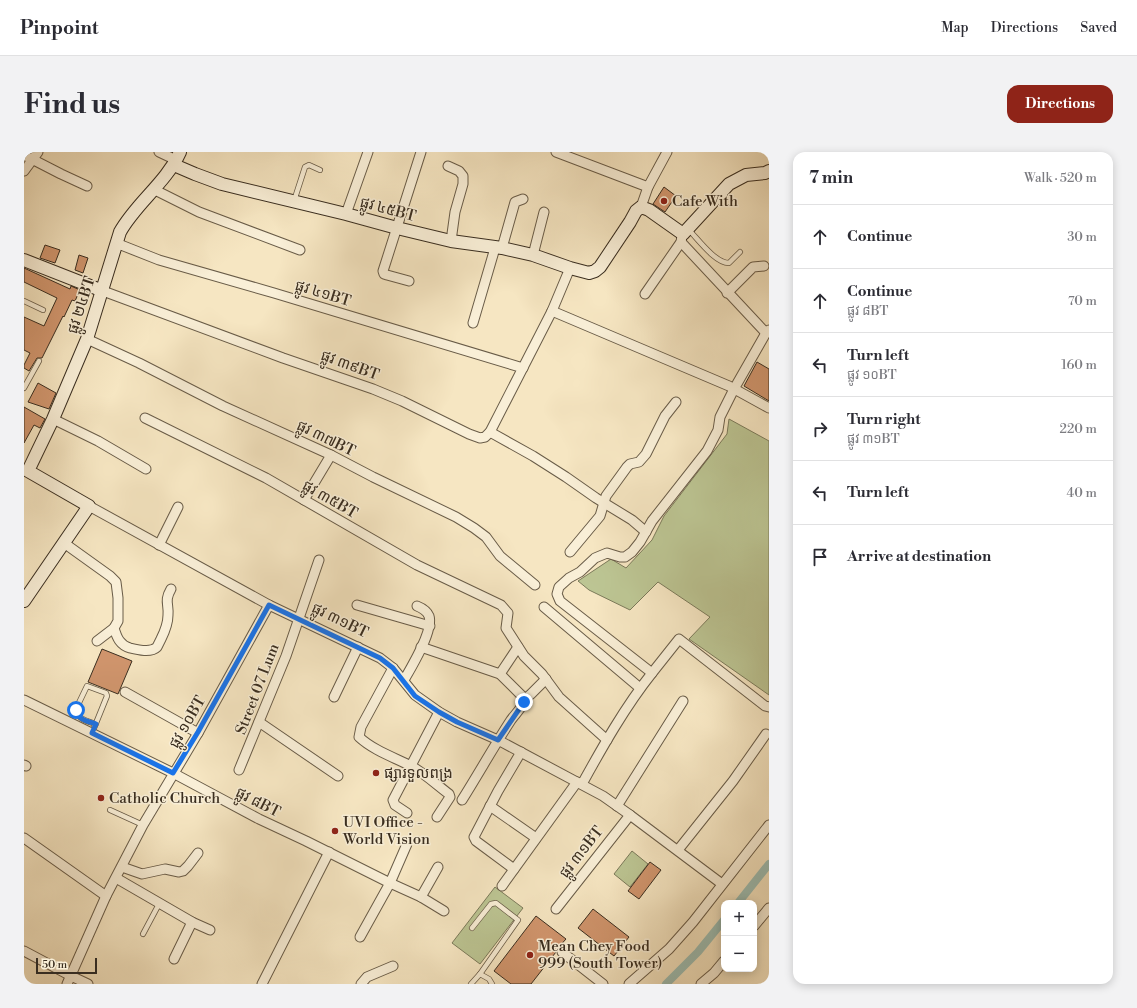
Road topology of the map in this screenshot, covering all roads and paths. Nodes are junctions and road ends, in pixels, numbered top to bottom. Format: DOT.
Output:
graph roads {
  1 [pos="159,152"];
  2 [pos="368,152"];
  3 [pos="421,152"];
  4 [pos="556,152"];
  5 [pos="667,152"];
  6 [pos="32,155"];
  7 [pos="177,159"];
  8 [pos="448,166"];
  9 [pos="24,170"];
  10 [pos="320,170"];
  11 [pos="768,174"];
  12 [pos="87,186"];
  13 [pos="648,187"];
  14 [pos="154,190"];
  15 [pos="523,199"];
  16 [pos="294,201"];
  17 [pos="641,207"];
  18 [pos="544,212"];
  19 [pos="346,214"];
  20 [pos="397,228"];
  21 [pos="684,235"];
  22 [pos="451,241"];
  23 [pos="116,243"];
  24 [pos="498,248"];
  25 [pos="300,250"];
  26 [pos="740,252"];
  27 [pos="533,255"];
  28 [pos="24,260"];
  29 [pos="764,266"];
  30 [pos="570,268"];
  31 [pos="409,281"];
  32 [pos="103,291"];
  33 [pos="727,292"];
  34 [pos="645,294"];
  35 [pos="24,301"];
  36 [pos="43,310"];
  37 [pos="552,311"];
  38 [pos="473,324"];
  39 [pos="768,331"];
  40 [pos="87,339"];
  41 [pos="39,361"];
  42 [pos="523,368"];
  43 [pos="24,388"];
  44 [pos="734,389"];
  45 [pos="676,402"];
  46 [pos="769,408"];
  47 [pos="145,418"];
  48 [pos="53,419"];
  49 [pos="490,432"];
  50 [pos="331,455"];
  51 [pos="146,469"];
  52 [pos="25,472"];
  53 [pos="304,500"];
  54 [pos="603,502"];
  55 [pos="89,506"];
  56 [pos="178,507"];
  57 [pos="646,532"];
  58 [pos="64,544"];
  59 [pos="159,544"];
  60 [pos="570,552"];
  61 [pos="319,560"];
  62 [pos="535,585"];
  63 [pos="171,589"];
  64 [pos="24,601"];
  65 [pos="269,605"];
  66 [pos="356,605"];
  67 [pos="417,606"];
  68 [pos="544,607"];
  69 [pos="299,618"];
  70 [pos="430,626"];
  71 [pos="114,628"];
  72 [pos="97,641"];
  73 [pos="358,647"];
  74 [pos="421,647"];
  75 [pos="518,647"];
  76 [pos="393,668"];
  77 [pos="652,673"];
  78 [pos="500,674"];
  79 [pos="546,679"];
  80 [pos="404,680"];
  81 [pos="640,688"];
  82 [pos="125,692"];
  83 [pos="334,697"];
  84 [pos="525,699"];
  85 [pos="24,700"];
  86 [pos="683,701"];
  87 [pos="769,707"];
  88 [pos="439,712"];
  89 [pos="259,722"];
  90 [pos="94,729"];
  91 [pos="198,732"];
  92 [pos="766,734"];
  93 [pos="498,740"];
  94 [pos="606,740"];
  95 [pos="521,752"];
  96 [pos="412,767"];
  97 [pos="239,770"];
  98 [pos="173,773"];
  99 [pos="338,776"];
  100 [pos="579,783"];
  101 [pos="462,800"];
  102 [pos="490,806"];
  103 [pos="617,806"];
  104 [pos="110,810"];
  105 [pos="407,813"];
  106 [pos="630,815"];
  107 [pos="438,817"];
  108 [pos="143,825"];
  109 [pos="769,825"];
  110 [pos="24,838"];
  111 [pos="536,838"];
  112 [pos="407,844"];
  113 [pos="678,850"];
  114 [pos="329,852"];
  115 [pos="198,853"];
  116 [pos="122,867"];
  117 [pos="438,867"];
  118 [pos="514,869"];
  119 [pos="116,878"];
  120 [pos="390,883"];
  121 [pos="722,884"];
  122 [pos="502,886"];
  123 [pos="106,896"];
  124 [pos="421,897"];
  125 [pos="159,904"];
  126 [pos="769,908"];
  127 [pos="556,909"];
  128 [pos="444,911"];
  129 [pos="192,922"];
  130 [pos="757,922"];
  131 [pos="472,928"];
  132 [pos="210,930"];
  133 [pos="143,934"];
  134 [pos="360,937"];
  135 [pos="24,951"];
  136 [pos="562,952"];
  137 [pos="174,959"];
  138 [pos="721,965"];
  139 [pos="393,966"];
  140 [pos="480,974"];
  141 [pos="69,980"];
  142 [pos="88,984"];
  143 [pos="262,984"];
  144 [pos="361,984"];
  145 [pos="471,984"];
  146 [pos="492,984"];
  147 [pos="603,984"];
  148 [pos="629,984"];
  149 [pos="701,984"];
  1 -- 7 [label="street"];
  2 -- 19 [label="street"];
  3 -- 20 [label="street"];
  4 -- 13 [label="street"];
  5 -- 13 [label="street"];
  6 -- 9 [label="street"];
  6 -- 12 [label="street"];
  7 -- 14 [label="street, ផ្លូវ ២៤BT"];
  7 -- 16 [label="street, ផ្លូវ ៤៥BT"];
  8 -- 22 [label="street"];
  10 -- 16 [label="lane"];
  11 -- 21 [label="street"];
  13 -- 17 [label="street"];
  14 -- 23 [label="street, ផ្លូវ ២៤BT"];
  14 -- 25 [label="street"];
  15 -- 24 [label="street"];
  16 -- 19 [label="street, ផ្លូវ ៤៥BT"];
  17 -- 21 [label="street"];
  17 -- 30 [label="street, ផ្លូវ ៤៥BT"];
  18 -- 27 [label="street"];
  19 -- 20 [label="street, ផ្លូវ ៤៥BT"];
  20 -- 22 [label="street, ផ្លូវ ៤៥BT"];
  20 -- 31 [label="street"];
  21 -- 26 [label="lane"];
  21 -- 33 [label="street"];
  21 -- 34 [label="street"];
  22 -- 24 [label="street, ផ្លូវ ៤៥BT"];
  23 -- 32 [label="street, ផ្លូវ ២៤BT"];
  23 -- 42 [label="street, ផ្លូវ ៤១BT"];
  24 -- 27 [label="street, ផ្លូវ ៤៥BT"];
  24 -- 38 [label="street"];
  27 -- 30 [label="street, ផ្លូវ ៤៥BT"];
  28 -- 32 [label="street, ផ្លូវ ៣៩BT"];
  29 -- 33 [label="street"];
  30 -- 37 [label="street"];
  32 -- 40 [label="street, ផ្លូវ ២៤BT"];
  32 -- 49 [label="street, ផ្លូវ ៣៩BT"];
  33 -- 39 [label="street"];
  35 -- 36 [label="lane"];
  37 -- 42 [label="street"];
  37 -- 44 [label="street"];
  39 -- 44 [label="street"];
  40 -- 48 [label="street, ផ្លូវ ២៤BT"];
  40 -- 50 [label="street, ផ្លូវ ៣៧BT"];
  41 -- 43 [label="lane"];
  42 -- 49 [label="street"];
  44 -- 46 [label="street"];
  44 -- 57 [label="street"];
  45 -- 54 [label="street"];
  47 -- 53 [label="street, ផ្លូវ ៣៥BT"];
  48 -- 51 [label="street"];
  48 -- 52 [label="street, ផ្លូវ ២៤BT"];
  49 -- 54 [label="street"];
  50 -- 53 [label="street"];
  50 -- 62 [label="street, ផ្លូវ ៣៧BT"];
  52 -- 55 [label="street, ផ្លូវ ៣១BT"];
  53 -- 75 [label="street, ផ្លូវ ៣៥BT"];
  54 -- 57 [label="street"];
  54 -- 60 [label="street"];
  55 -- 58 [label="street"];
  55 -- 59 [label="street, ផ្លូវ ៣១BT"];
  56 -- 59 [label="street"];
  57 -- 77 [label="street"];
  58 -- 64 [label="street"];
  58 -- 71 [label="street"];
  59 -- 65 [label="street, ផ្លូវ ៣១BT"];
  61 -- 69 [label="street, Street 07 Lum"];
  63 -- 71 [label="street"];
  65 -- 69 [label="street, ផ្លូវ ៣១BT"];
  65 -- 91 [label="street, ផ្លូវ ១០BT"];
  66 -- 70 [label="street"];
  67 -- 70 [label="street"];
  68 -- 81 [label="street"];
  69 -- 73 [label="street, ផ្លូវ ៣១BT"];
  69 -- 89 [label="street, Street 07 Lum"];
  70 -- 74 [label="street"];
  71 -- 72 [label="street"];
  73 -- 76 [label="street, ផ្លូវ ៣១BT"];
  73 -- 83 [label="street"];
  74 -- 78 [label="street"];
  74 -- 80 [label="street"];
  75 -- 78 [label="street"];
  75 -- 79 [label="street"];
  76 -- 80 [label="street, ផ្លូវ ៣១BT"];
  76 -- 96 [label="street"];
  77 -- 81 [label="street"];
  77 -- 87 [label="street"];
  78 -- 84 [label="street"];
  79 -- 84 [label="street"];
  79 -- 94 [label="street"];
  80 -- 88 [label="street, ផ្លូវ ៣១BT"];
  81 -- 94 [label="street"];
  82 -- 91 [label="street"];
  84 -- 93 [label="street"];
  85 -- 90 [label="street, ផ្លូវ ៨BT"];
  86 -- 103 [label="street"];
  88 -- 93 [label="street, ផ្លូវ ៣១BT"];
  88 -- 96 [label="street"];
  89 -- 97 [label="street, Street 07 Lum"];
  89 -- 99 [label="street"];
  90 -- 90 [label="lane"];
  90 -- 98 [label="street, ផ្លូវ ៨BT"];
  91 -- 98 [label="street, ផ្លូវ ១០BT"];
  92 -- 113 [label="street"];
  93 -- 95 [label="street, ផ្លូវ ៣១BT"];
  93 -- 101 [label="street"];
  94 -- 100 [label="street"];
  95 -- 100 [label="street, ផ្លូវ ៣១BT"];
  95 -- 102 [label="street"];
  96 -- 105 [label="street"];
  96 -- 107 [label="street"];
  98 -- 108 [label="street, ផ្លូវ ១០BT"];
  98 -- 114 [label="street, ផ្លូវ ៨BT"];
  100 -- 103 [label="street, ផ្លូវ ៣១BT"];
  100 -- 111 [label="street"];
  102 -- 111 [label="street"];
  102 -- 118 [label="street"];
  103 -- 106 [label="street, ផ្លូវ ៣១BT"];
  104 -- 108 [label="lane"];
  106 -- 113 [label="street, ផ្លូវ ៣១BT"];
  106 -- 127 [label="street, ផ្លូវ ៣១BT"];
  108 -- 116 [label="street, ផ្លូវ ១០BT"];
  109 -- 121 [label="street"];
  110 -- 123 [label="street"];
  111 -- 118 [label="street"];
  112 -- 120 [label="street"];
  113 -- 121 [label="street, ផ្លូវ ៣១BT"];
  114 -- 120 [label="street, ផ្លូវ ៨BT"];
  114 -- 143 [label="street"];
  115 -- 116 [label="street"];
  116 -- 119 [label="street, ផ្លូវ ១០BT"];
  117 -- 124 [label="street"];
  118 -- 122 [label="street"];
  119 -- 123 [label="street, ផ្លូវ ១០BT"];
  119 -- 125 [label="street"];
  120 -- 124 [label="street, ផ្លូវ ៨BT"];
  120 -- 134 [label="street"];
  121 -- 148 [label="street"];
  123 -- 141 [label="street, ផ្លូវ ១០BT"];
  124 -- 128 [label="street, ផ្លូវ ៨BT"];
  125 -- 129 [label="street"];
  125 -- 133 [label="lane"];
  126 -- 130 [label="street"];
  129 -- 132 [label="street"];
  129 -- 137 [label="street"];
  131 -- 140 [label="lane"];
  135 -- 141 [label="street"];
  136 -- 147 [label="street"];
  138 -- 149 [label="street"];
  139 -- 144 [label="street"];
  140 -- 145 [label="lane"];
  140 -- 146 [label="lane"];
  141 -- 142 [label="street"];
}
